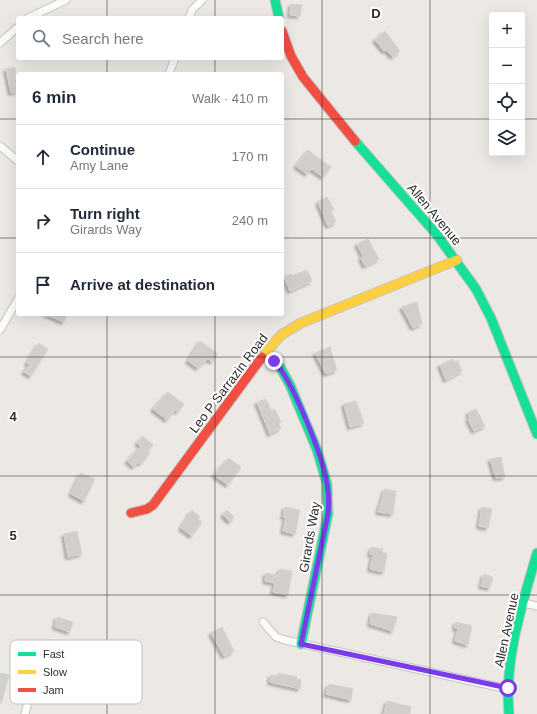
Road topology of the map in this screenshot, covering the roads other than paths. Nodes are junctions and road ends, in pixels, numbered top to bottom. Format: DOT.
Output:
graph roads {
  1 [pos="66,0"];
  2 [pos="202,0"];
  3 [pos="276,0"];
  4 [pos="32,16"];
  5 [pos="190,16"];
  6 [pos="279,16"];
  7 [pos="16,29"];
  8 [pos="284,37"];
  9 [pos="0,43"];
  10 [pos="174,60"];
  11 [pos="170,72"];
  12 [pos="0,146"];
  13 [pos="16,159"];
  14 [pos="457,260"];
  15 [pos="16,302"];
  16 [pos="0,330"];
  17 [pos="264,354"];
  18 [pos="537,434"];
  19 [pos="131,513"];
  20 [pos="537,553"];
  21 [pos="524,603"];
  22 [pos="537,606"];
  23 [pos="263,622"];
  24 [pos="301,644"];
  25 [pos="508,688"];
  26 [pos="27,704"];
  27 [pos="25,714"];
  28 [pos="509,714"];
  1 -- 4 [label="street"];
  2 -- 5 [label="street"];
  3 -- 6 [label="street"];
  7 -- 9 [label="street"];
  8 -- 14 [label="street, Allen Avenue"];
  10 -- 11 [label="street"];
  12 -- 13 [label="street"];
  14 -- 17 [label="street, Leo P Sarrazin Road"];
  14 -- 18 [label="street, Allen Avenue"];
  15 -- 16 [label="street"];
  17 -- 19 [label="street, Leo P Sarrazin Road"];
  17 -- 24 [label="street, Girards Way"];
  20 -- 21 [label="street, Allen Avenue"];
  21 -- 22 [label="street"];
  21 -- 25 [label="street, Allen Avenue"];
  23 -- 24 [label="street"];
  24 -- 25 [label="street"];
  25 -- 28 [label="street, Allen Avenue"];
  26 -- 27 [label="street"];
}
